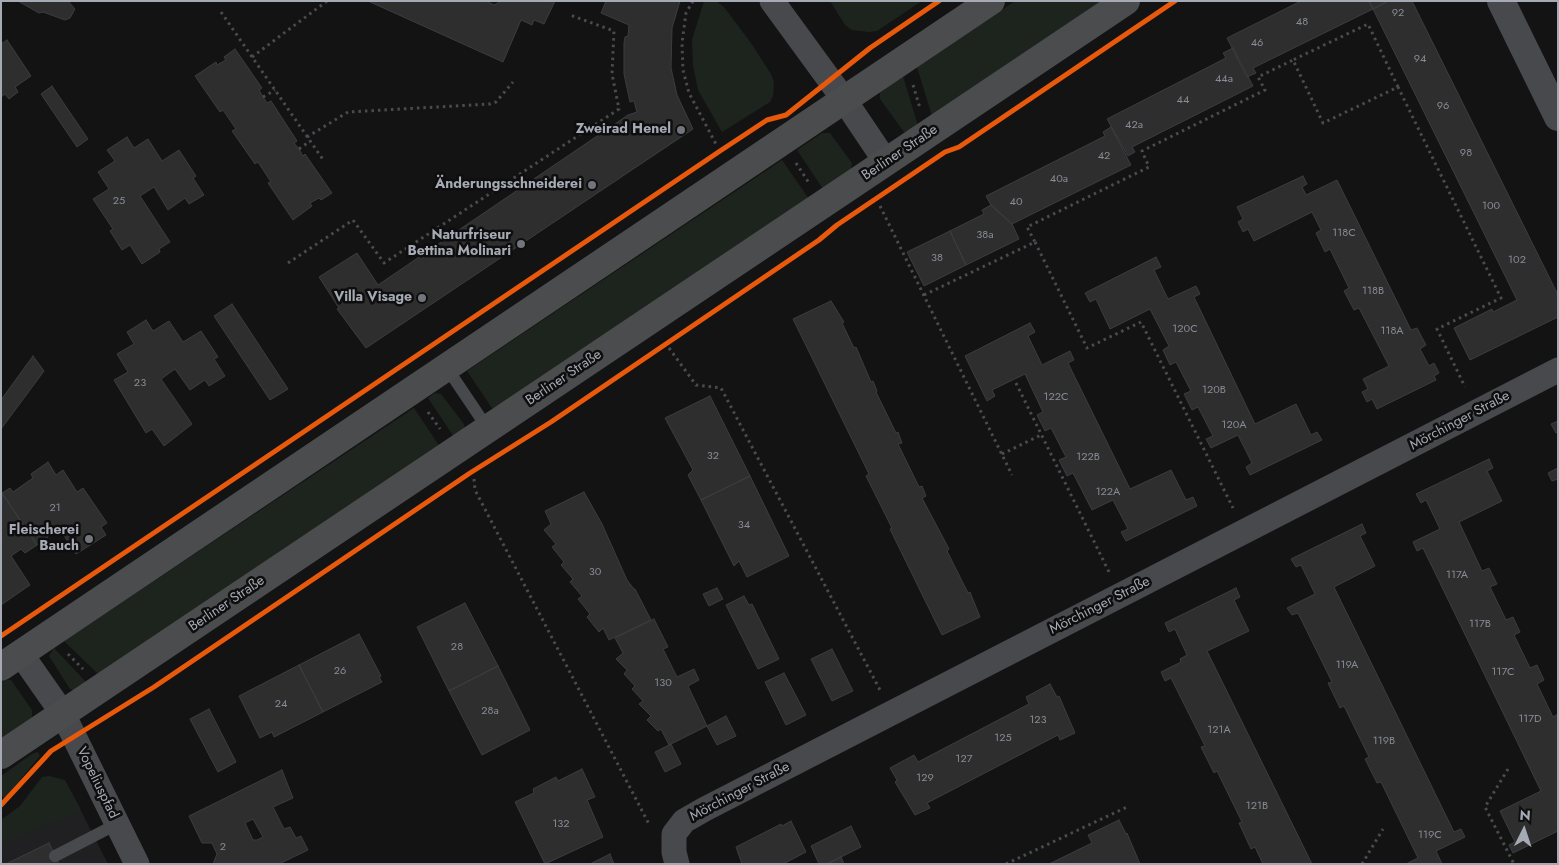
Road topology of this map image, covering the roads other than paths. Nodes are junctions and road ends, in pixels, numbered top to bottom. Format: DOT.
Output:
graph roads {
  1 [pos="772,1"];
  2 [pos="991,1"];
  3 [pos="1126,1"];
  4 [pos="1501,1"];
  5 [pos="845,101"];
  6 [pos="1558,117"];
  7 [pos="886,162"];
  8 [pos="447,368"];
  9 [pos="1558,370"];
  10 [pos="488,429"];
  11 [pos="11,661"];
  12 [pos="63,714"];
  13 [pos="1,755"];
  14 [pos="117,824"];
  15 [pos="55,856"];
  16 [pos="137,864"];
  17 [pos="677,864"];
  1 -- 5 [label="street"];
  2 -- 5 [label="main road"];
  3 -- 7 [label="main road, Berliner Straße"];
  4 -- 6 [label="street"];
  5 -- 7 [label="street"];
  5 -- 8 [label="main road"];
  7 -- 10 [label="main road, Berliner Straße"];
  8 -- 10 [label="lane"];
  8 -- 11 [label="main road"];
  9 -- 17 [label="street, Mörchinger Straße"];
  10 -- 12 [label="main road, Berliner Straße"];
  11 -- 12 [label="street, Vopeliuspfad"];
  12 -- 13 [label="main road, Berliner Straße"];
  12 -- 14 [label="street, Vopeliuspfad"];
  14 -- 15 [label="lane"];
  14 -- 16 [label="street, Vopeliuspfad"];
}
